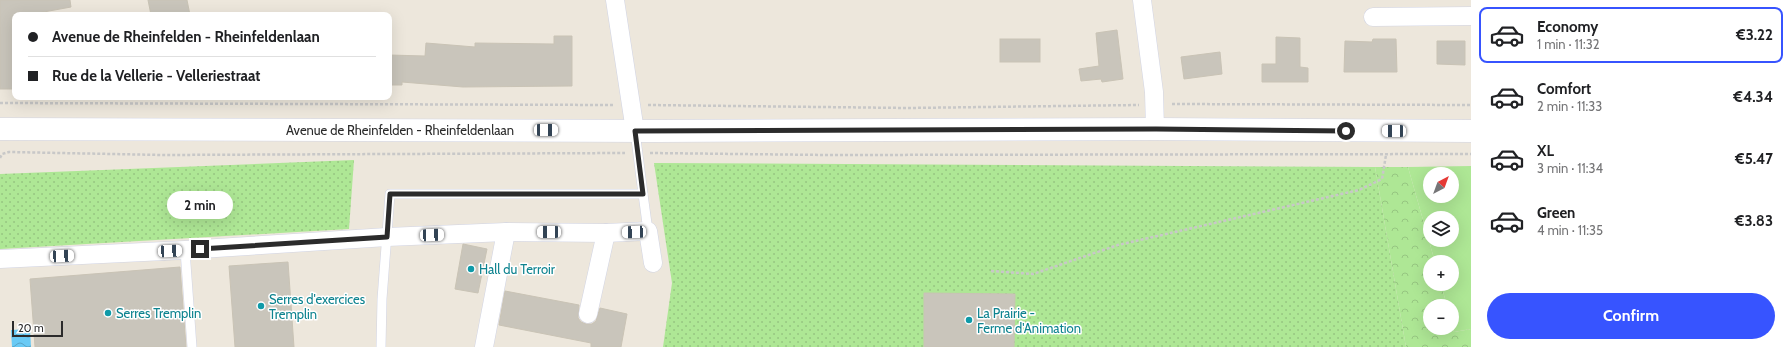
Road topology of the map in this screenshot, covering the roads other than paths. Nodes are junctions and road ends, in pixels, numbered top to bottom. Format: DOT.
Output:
graph roads {
  1 [pos="615,0"];
  2 [pos="1142,0"];
  3 [pos="1471,16"];
  4 [pos="1373,17"];
  5 [pos="0,129"];
  6 [pos="1156,129"];
  7 [pos="635,131"];
  8 [pos="1471,131"];
  9 [pos="643,194"];
  10 [pos="648,231"];
  11 [pos="506,232"];
  12 [pos="606,233"];
  13 [pos="387,237"];
  14 [pos="185,250"];
  15 [pos="0,260"];
  16 [pos="653,263"];
  17 [pos="588,314"];
  18 [pos="192,347"];
  19 [pos="381,347"];
  20 [pos="484,347"];
  1 -- 7 [label="street"];
  2 -- 6 [label="street"];
  3 -- 4 [label="street"];
  5 -- 7 [label="main road, Avenue de Rheinfelden - Rheinfeldenlaan"];
  6 -- 7 [label="main road, Avenue de Rheinfelden - Rheinfeldenlaan"];
  6 -- 8 [label="main road, Avenue de Rheinfelden - Rheinfeldenlaan"];
  7 -- 9 [label="lane"];
  9 -- 10 [label="lane"];
  9 -- 13 [label="lane"];
  10 -- 12 [label="street"];
  10 -- 16 [label="street"];
  11 -- 12 [label="street"];
  11 -- 13 [label="street"];
  11 -- 20 [label="street"];
  12 -- 17 [label="street"];
  13 -- 14 [label="street"];
  13 -- 19 [label="lane"];
  14 -- 15 [label="street"];
  14 -- 18 [label="lane"];
}
